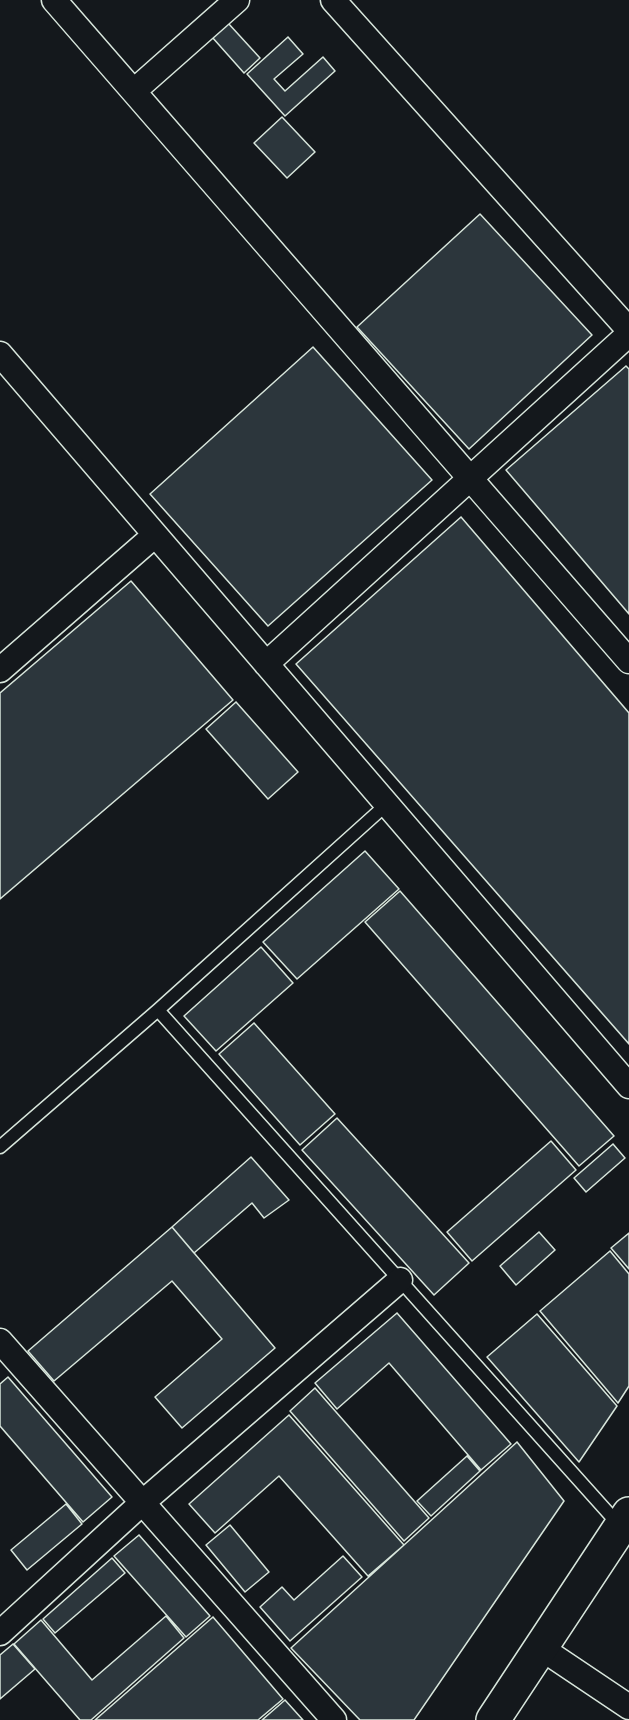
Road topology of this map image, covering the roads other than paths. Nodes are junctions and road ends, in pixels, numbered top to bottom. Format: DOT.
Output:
graph roads {
  1 [pos="54,0"];
  2 [pos="237,0"];
  3 [pos="347,5"];
  4 [pos="134,91"];
  5 [pos="629,332"];
  6 [pos="0,354"];
  7 [pos="471,479"];
  8 [pos="155,535"];
  9 [pos="629,661"];
  10 [pos="267,664"];
  11 [pos="0,670"];
  12 [pos="387,804"];
  13 [pos="158,1010"];
  14 [pos="629,1086"];
  15 [pos="0,1147"];
  16 [pos="400,1280"];
  17 [pos="0,1341"];
  18 [pos="142,1503"];
  19 [pos="625,1520"];
  20 [pos="0,1633"];
  21 [pos="541,1648"];
  22 [pos="629,1707"];
  23 [pos="334,1720"];
  24 [pos="493,1720"];
  1 -- 4 [label="street"];
  2 -- 4 [label="street"];
  3 -- 5 [label="street"];
  4 -- 7 [label="street"];
  5 -- 7 [label="street"];
  6 -- 8 [label="street"];
  7 -- 9 [label="street"];
  7 -- 10 [label="street"];
  8 -- 10 [label="street"];
  8 -- 11 [label="street"];
  10 -- 12 [label="street"];
  12 -- 13 [label="lane"];
  12 -- 14 [label="street"];
  13 -- 15 [label="lane"];
  13 -- 16 [label="lane"];
  16 -- 18 [label="street"];
  16 -- 19 [label="lane"];
  17 -- 18 [label="street"];
  18 -- 20 [label="street"];
  18 -- 23 [label="street"];
  19 -- 21 [label="main road"];
  21 -- 22 [label="street"];
  21 -- 24 [label="main road"];
}
